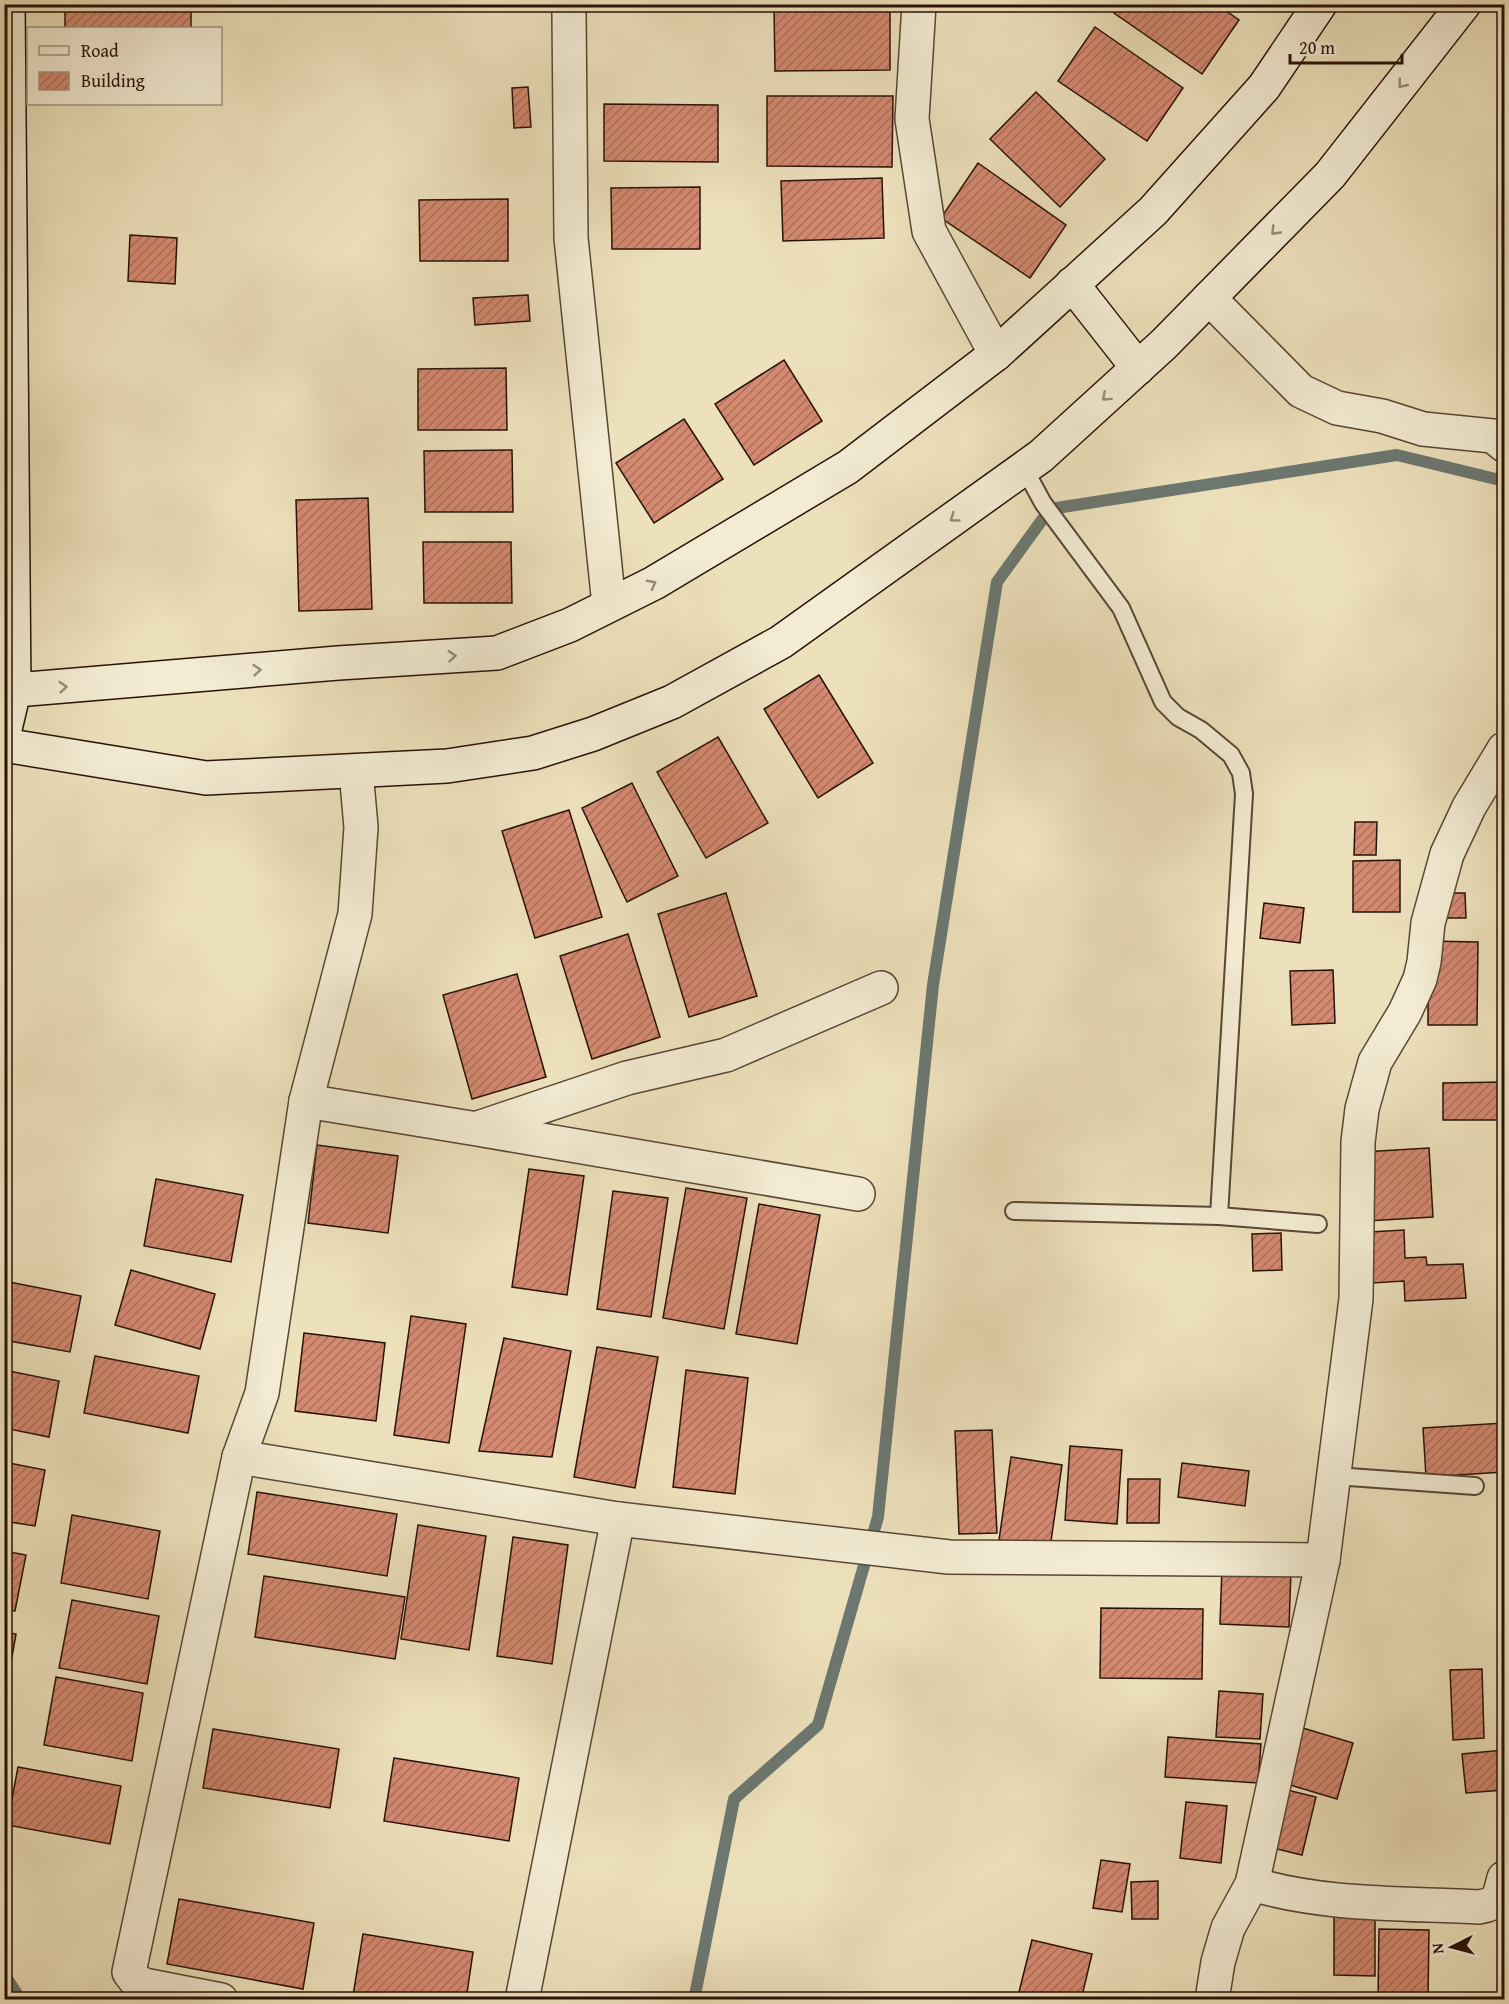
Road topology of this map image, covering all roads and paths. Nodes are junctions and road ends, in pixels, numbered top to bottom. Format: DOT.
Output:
graph roads {
  1 [pos="8,4"];
  2 [pos="919,4"];
  3 [pos="1320,4"];
  4 [pos="1464,4"];
  5 [pos="569,12"];
  6 [pos="1072,284"];
  7 [pos="1209,298"];
  8 [pos="996,354"];
  9 [pos="1138,368"];
  10 [pos="1504,445"];
  11 [pos="1024,468"];
  12 [pos="609,605"];
  13 [pos="9,691"];
  14 [pos="4,733"];
  15 [pos="4,745"];
  16 [pos="1504,748"];
  17 [pos="356,771"];
  18 [pos="881,988"];
  19 [pos="306,1101"];
  20 [pos="477,1129"];
  21 [pos="858,1194"];
  22 [pos="1014,1211"];
  23 [pos="1219,1216"];
  24 [pos="1318,1224"];
  25 [pos="239,1457"];
  26 [pos="1335,1476"];
  27 [pos="1475,1486"];
  28 [pos="618,1519"];
  29 [pos="1323,1560"];
  30 [pos="1504,1878"];
  31 [pos="1252,1884"];
  32 [pos="221,2000"];
  33 [pos="522,2000"];
  34 [pos="1212,2000"];
  1 -- 13 [label="street"];
  2 -- 8 [label="street"];
  3 -- 6 [label="street"];
  4 -- 7 [label="street, one-way"];
  5 -- 12 [label="street"];
  6 -- 8 [label="street"];
  6 -- 9 [label="street"];
  7 -- 9 [label="street"];
  7 -- 10 [label="street"];
  12 -- 8 [label="street, one-way"];
  9 -- 11 [label="street, one-way"];
  11 -- 17 [label="street, one-way"];
  11 -- 23 [label="lane"];
  13 -- 12 [label="street, one-way"];
  13 -- 14 [label="street"];
  15 -- 17 [label="street"];
  16 -- 26 [label="street"];
  17 -- 19 [label="street"];
  18 -- 20 [label="street"];
  19 -- 20 [label="street"];
  19 -- 25 [label="street"];
  20 -- 21 [label="street"];
  22 -- 23 [label="lane"];
  23 -- 24 [label="lane"];
  25 -- 28 [label="street"];
  25 -- 32 [label="street"];
  26 -- 27 [label="lane"];
  26 -- 29 [label="street"];
  28 -- 29 [label="street"];
  28 -- 33 [label="street"];
  29 -- 31 [label="street"];
  30 -- 31 [label="street"];
  31 -- 34 [label="street"];
}
